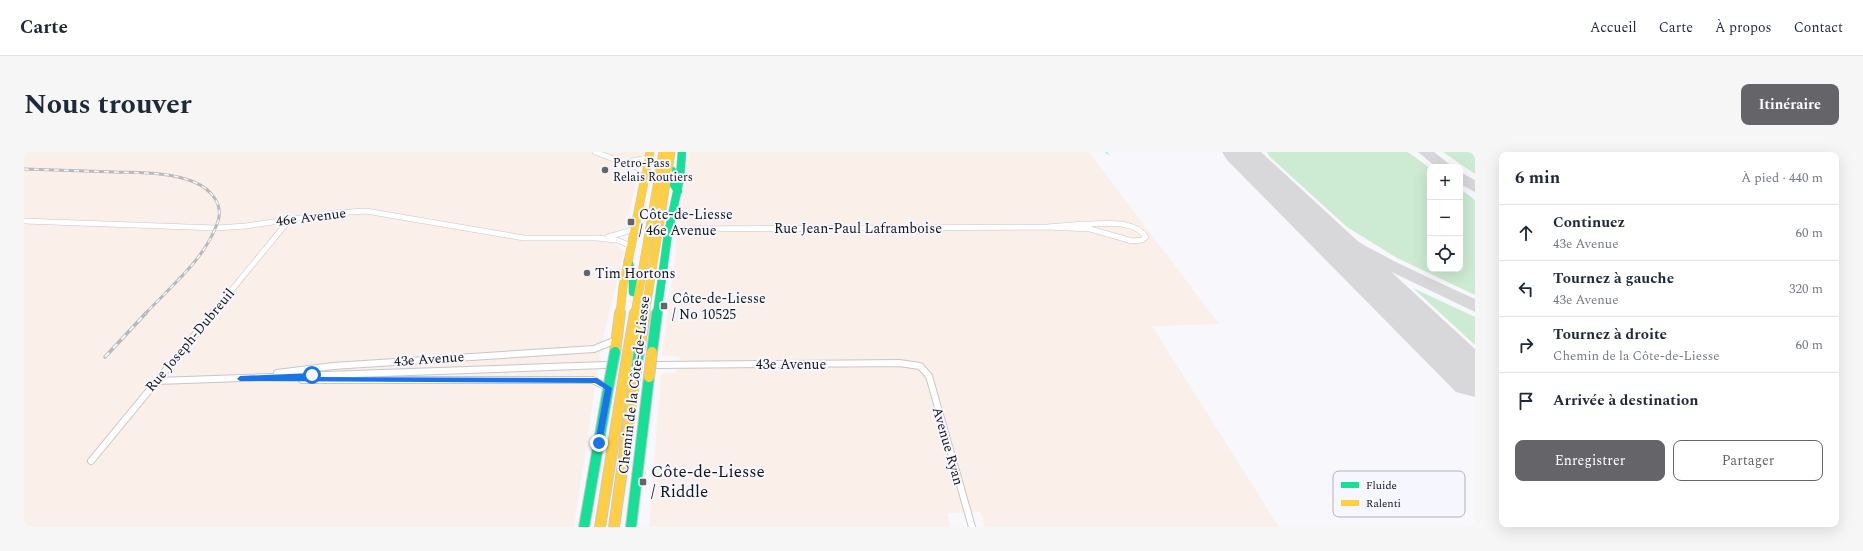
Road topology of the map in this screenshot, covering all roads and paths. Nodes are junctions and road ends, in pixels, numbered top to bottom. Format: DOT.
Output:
graph roads {
  1 [pos="595,152"];
  2 [pos="663,152"];
  3 [pos="682,152"];
  4 [pos="649,155"];
  5 [pos="671,156"];
  6 [pos="624,162"];
  7 [pos="646,171"];
  8 [pos="678,191"];
  9 [pos="290,219"];
  10 [pos="24,221"];
  11 [pos="1047,227"];
  12 [pos="634,229"];
  13 [pos="669,229"];
  14 [pos="596,238"];
  15 [pos="631,246"];
  16 [pos="628,261"];
  17 [pos="634,316"];
  18 [pos="616,340"];
  19 [pos="605,365"];
  20 [pos="658,365"];
  21 [pos="923,367"];
  22 [pos="240,379"];
  23 [pos="157,380"];
  24 [pos="608,388"];
  25 [pos="91,461"];
  26 [pos="584,527"];
  27 [pos="600,527"];
  28 [pos="614,527"];
  29 [pos="631,527"];
  30 [pos="972,527"];
  1 -- 6 [label="street"];
  2 -- 17 [label="main road"];
  3 -- 8 [label="main road, Chemin de la Côte-de-Liesse"];
  4 -- 6 [label="street"];
  4 -- 7 [label="main road, Chemin de la Côte-de-Liesse"];
  5 -- 8 [label="main road"];
  5 -- 28 [label="main road, bridge"];
  6 -- 7 [label="street"];
  7 -- 12 [label="main road, Chemin de la Côte-de-Liesse"];
  8 -- 13 [label="main road, Chemin de la Côte-de-Liesse"];
  9 -- 10 [label="street, 46e Avenue"];
  9 -- 14 [label="street, 46e Avenue"];
  9 -- 23 [label="street, Rue Joseph-Dubreuil"];
  11 -- 11 [label="street, Rue Jean-Paul Laframboise"];
  11 -- 13 [label="street, Rue Jean-Paul Laframboise"];
  12 -- 14 [label="street, 46e Avenue"];
  12 -- 15 [label="main road, Chemin de la Côte-de-Liesse"];
  13 -- 29 [label="main road, Chemin de la Côte-de-Liesse, bridge"];
  14 -- 15 [label="street, 46e Avenue"];
  15 -- 16 [label="main road, Chemin de la Côte-de-Liesse"];
  16 -- 17 [label="main road"];
  16 -- 18 [label="main road, Chemin de la Côte-de-Liesse"];
  17 -- 27 [label="main road, bridge"];
  18 -- 22 [label="street, 43e Avenue"];
  18 -- 24 [label="main road, Chemin de la Côte-de-Liesse, bridge"];
  19 -- 22 [label="street, 43e Avenue"];
  20 -- 21 [label="street, 43e Avenue"];
  21 -- 30 [label="street, Avenue Ryan"];
  22 -- 23 [label="street, 43e Avenue"];
  22 -- 24 [label="street, 43e Avenue"];
  23 -- 25 [label="street, Rue Joseph-Dubreuil"];
  24 -- 26 [label="main road, Chemin de la Côte-de-Liesse"];
}
